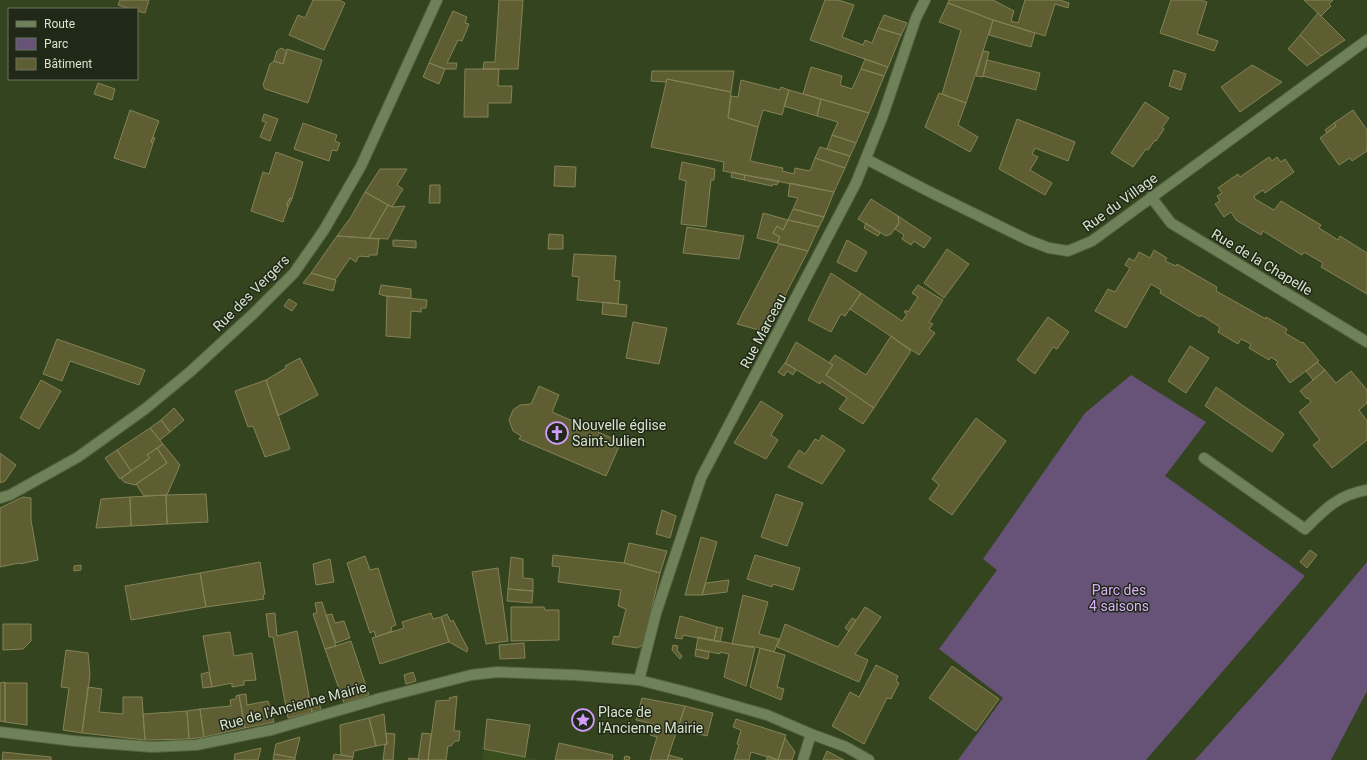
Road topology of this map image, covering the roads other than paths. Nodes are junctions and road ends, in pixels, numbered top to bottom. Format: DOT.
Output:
graph roads {
  1 [pos="437,0"];
  2 [pos="925,0"];
  3 [pos="1367,40"];
  4 [pos="866,159"];
  5 [pos="1151,197"];
  6 [pos="1367,342"];
  7 [pos="1204,458"];
  8 [pos="1367,490"];
  9 [pos="0,498"];
  10 [pos="639,680"];
  11 [pos="0,732"];
  12 [pos="811,734"];
  13 [pos="803,760"];
  14 [pos="869,760"];
  1 -- 9 [label="street, Rue des Vergers"];
  2 -- 4 [label="street, Rue Marceau"];
  3 -- 5 [label="street, Rue du Village"];
  4 -- 5 [label="street, Rue du Village"];
  4 -- 10 [label="street, Rue Marceau"];
  5 -- 6 [label="street, Rue de la Chapelle"];
  7 -- 8 [label="street"];
  10 -- 11 [label="street, Rue de l'Ancienne Mairie"];
  10 -- 12 [label="street"];
  12 -- 13 [label="street"];
  12 -- 14 [label="street"];
}
